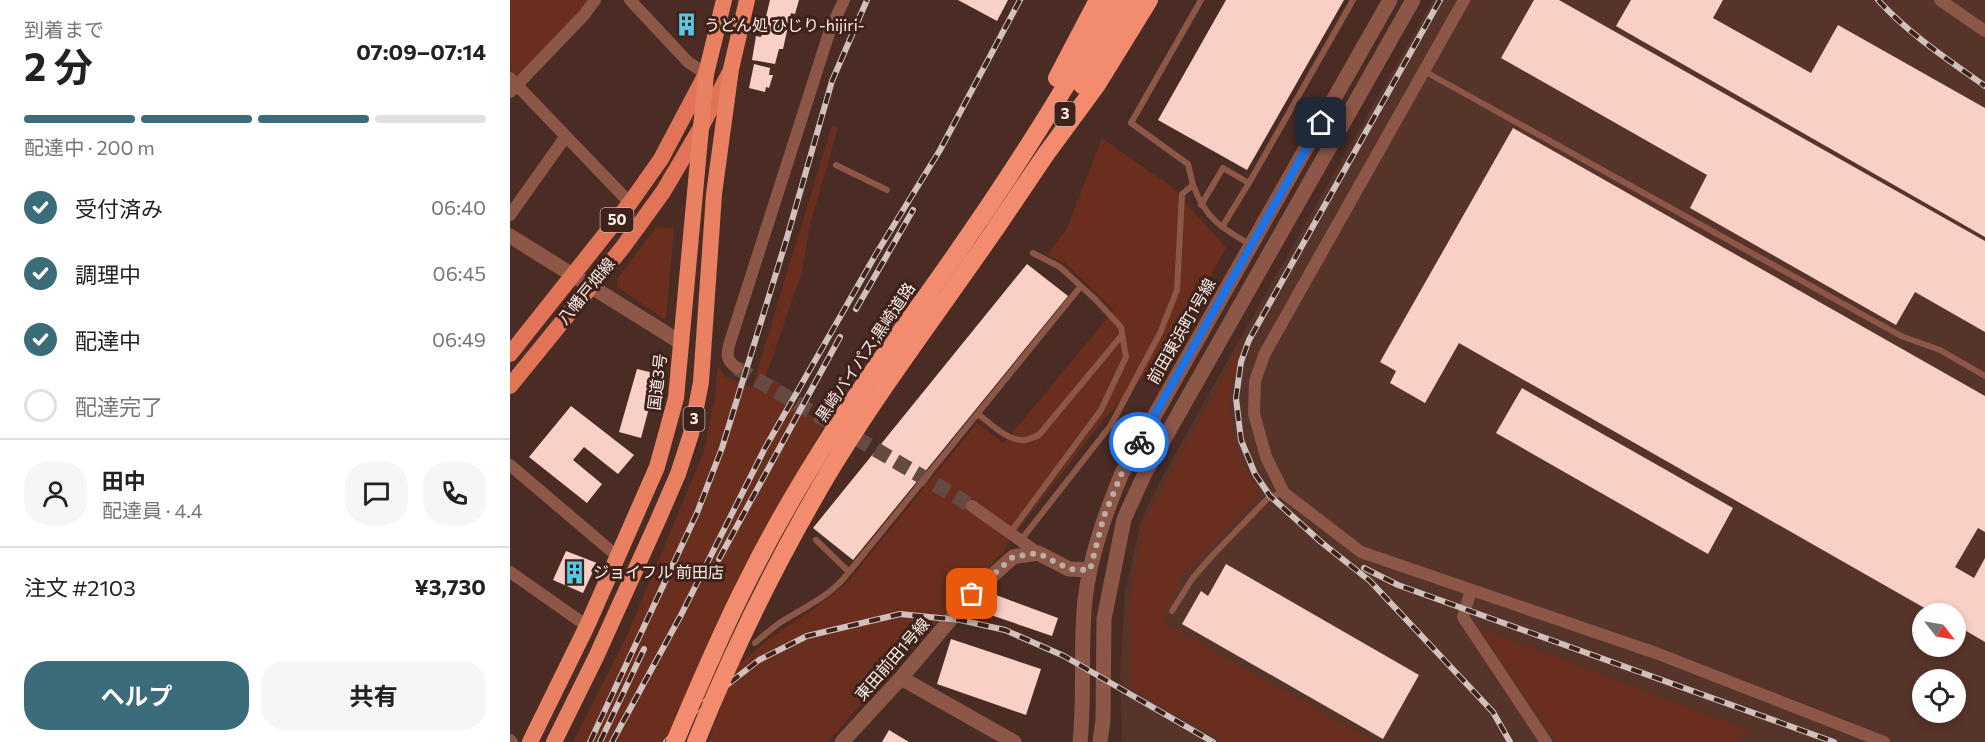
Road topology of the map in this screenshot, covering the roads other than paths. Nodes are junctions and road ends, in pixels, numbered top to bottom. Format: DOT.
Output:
graph roads {
  1 [pos="595,0"];
  2 [pos="630,0"];
  3 [pos="724,0"];
  4 [pos="747,0"];
  5 [pos="843,0"];
  6 [pos="1098,0"];
  7 [pos="1115,0"];
  8 [pos="1132,0"];
  9 [pos="1149,0"];
  10 [pos="1201,0"];
  11 [pos="1353,0"];
  12 [pos="1390,0"];
  13 [pos="1413,0"];
  14 [pos="1464,0"];
  15 [pos="1940,0"];
  16 [pos="1985,31"];
  17 [pos="732,69"];
  18 [pos="1424,71"];
  19 [pos="706,74"];
  20 [pos="512,85"];
  21 [pos="700,129"];
  22 [pos="566,136"];
  23 [pos="836,165"];
  24 [pos="1249,183"];
  25 [pos="1193,184"];
  26 [pos="887,190"];
  27 [pos="630,204"];
  28 [pos="1201,205"];
  29 [pos="986,212"];
  30 [pos="510,215"];
  31 [pos="1222,227"];
  32 [pos="996,228"];
  33 [pos="510,236"];
  34 [pos="1251,245"];
  35 [pos="1033,253"];
  36 [pos="573,276"];
  37 [pos="1081,286"];
  38 [pos="589,287"];
  39 [pos="1122,335"];
  40 [pos="680,342"];
  41 [pos="510,354"];
  42 [pos="737,368"];
  43 [pos="1985,376"];
  44 [pos="510,386"];
  45 [pos="978,414"];
  46 [pos="510,465"];
  47 [pos="1284,493"];
  48 [pos="972,506"];
  49 [pos="1016,537"];
  50 [pos="816,540"];
  51 [pos="1038,553"];
  52 [pos="617,556"];
  53 [pos="1090,570"];
  54 [pos="849,572"];
  55 [pos="510,573"];
  56 [pos="1471,590"];
  57 [pos="1172,611"];
  58 [pos="587,626"];
  59 [pos="755,643"];
  60 [pos="901,678"];
  61 [pos="530,742"];
  62 [pos="554,742"];
  63 [pos="675,742"];
  64 [pos="696,742"];
  65 [pos="842,742"];
  66 [pos="1014,742"];
  67 [pos="1080,742"];
  68 [pos="1100,742"];
  69 [pos="1546,742"];
  70 [pos="1884,742"];
  1 -- 20 [label="street"];
  2 -- 19 [label="street"];
  3 -- 19 [label="highway, 国道3号 / 3"];
  4 -- 17 [label="highway, 3"];
  5 -- 42 [label="street"];
  6 -- 29 [label="highway"];
  7 -- 29 [label="highway, 黒崎バイパス;黒崎道路 / 3"];
  8 -- 32 [label="highway, 3"];
  9 -- 32 [label="highway"];
  10 -- 25 [label="lane"];
  11 -- 24 [label="lane"];
  12 -- 34 [label="street, 前田東浜町1号線"];
  13 -- 68 [label="street"];
  14 -- 18 [label="street"];
  15 -- 16 [label="street"];
  17 -- 21 [label="main road, 八幡戸畑線 / 50"];
  17 -- 62 [label="highway, 3"];
  18 -- 43 [label="lane"];
  18 -- 47 [label="street"];
  19 -- 21 [label="highway, 国道3号 / 3"];
  19 -- 27 [label="main road, 八幡戸畑線 / 50"];
  20 -- 22 [label="street"];
  21 -- 38 [label="main road, 八幡戸畑線 / 50"];
  21 -- 40 [label="highway, 国道3号 / 3"];
  22 -- 27 [label="street"];
  22 -- 30 [label="street"];
  23 -- 26 [label="lane"];
  24 -- 28 [label="lane"];
  24 -- 31 [label="lane"];
  25 -- 28 [label="lane"];
  25 -- 49 [label="lane"];
  27 -- 36 [label="main road, 八幡戸畑線 / 50"];
  28 -- 31 [label="lane"];
  29 -- 63 [label="highway, 黒崎バイパス;黒崎道路 / 3, bridge"];
  31 -- 34 [label="lane"];
  32 -- 64 [label="highway, 3, bridge"];
  33 -- 36 [label="street"];
  34 -- 53 [label="street, 前田東浜町1号線"];
  35 -- 37 [label="lane"];
  36 -- 38 [label="street"];
  36 -- 41 [label="main road, 八幡戸畑線 / 50"];
  37 -- 39 [label="lane"];
  37 -- 45 [label="lane"];
  38 -- 40 [label="street"];
  38 -- 44 [label="main road, 八幡戸畑線 / 50"];
  39 -- 45 [label="lane"];
  39 -- 49 [label="lane"];
  40 -- 52 [label="highway, 国道3号 / 3"];
  45 -- 54 [label="lane"];
  46 -- 52 [label="street"];
  47 -- 56 [label="street"];
  47 -- 57 [label="lane"];
  48 -- 49 [label="street"];
  49 -- 51 [label="street"];
  50 -- 54 [label="lane"];
  51 -- 53 [label="street"];
  51 -- 60 [label="street, 東田前田1号線"];
  52 -- 58 [label="highway, 国道3号 / 3"];
  53 -- 67 [label="street, 前田東浜町1号線"];
  54 -- 59 [label="lane"];
  55 -- 58 [label="street"];
  56 -- 69 [label="street"];
  56 -- 70 [label="street"];
  58 -- 61 [label="highway, 国道3号 / 3"];
  60 -- 65 [label="street, 東田前田1号線"];
  60 -- 66 [label="street"];
}
